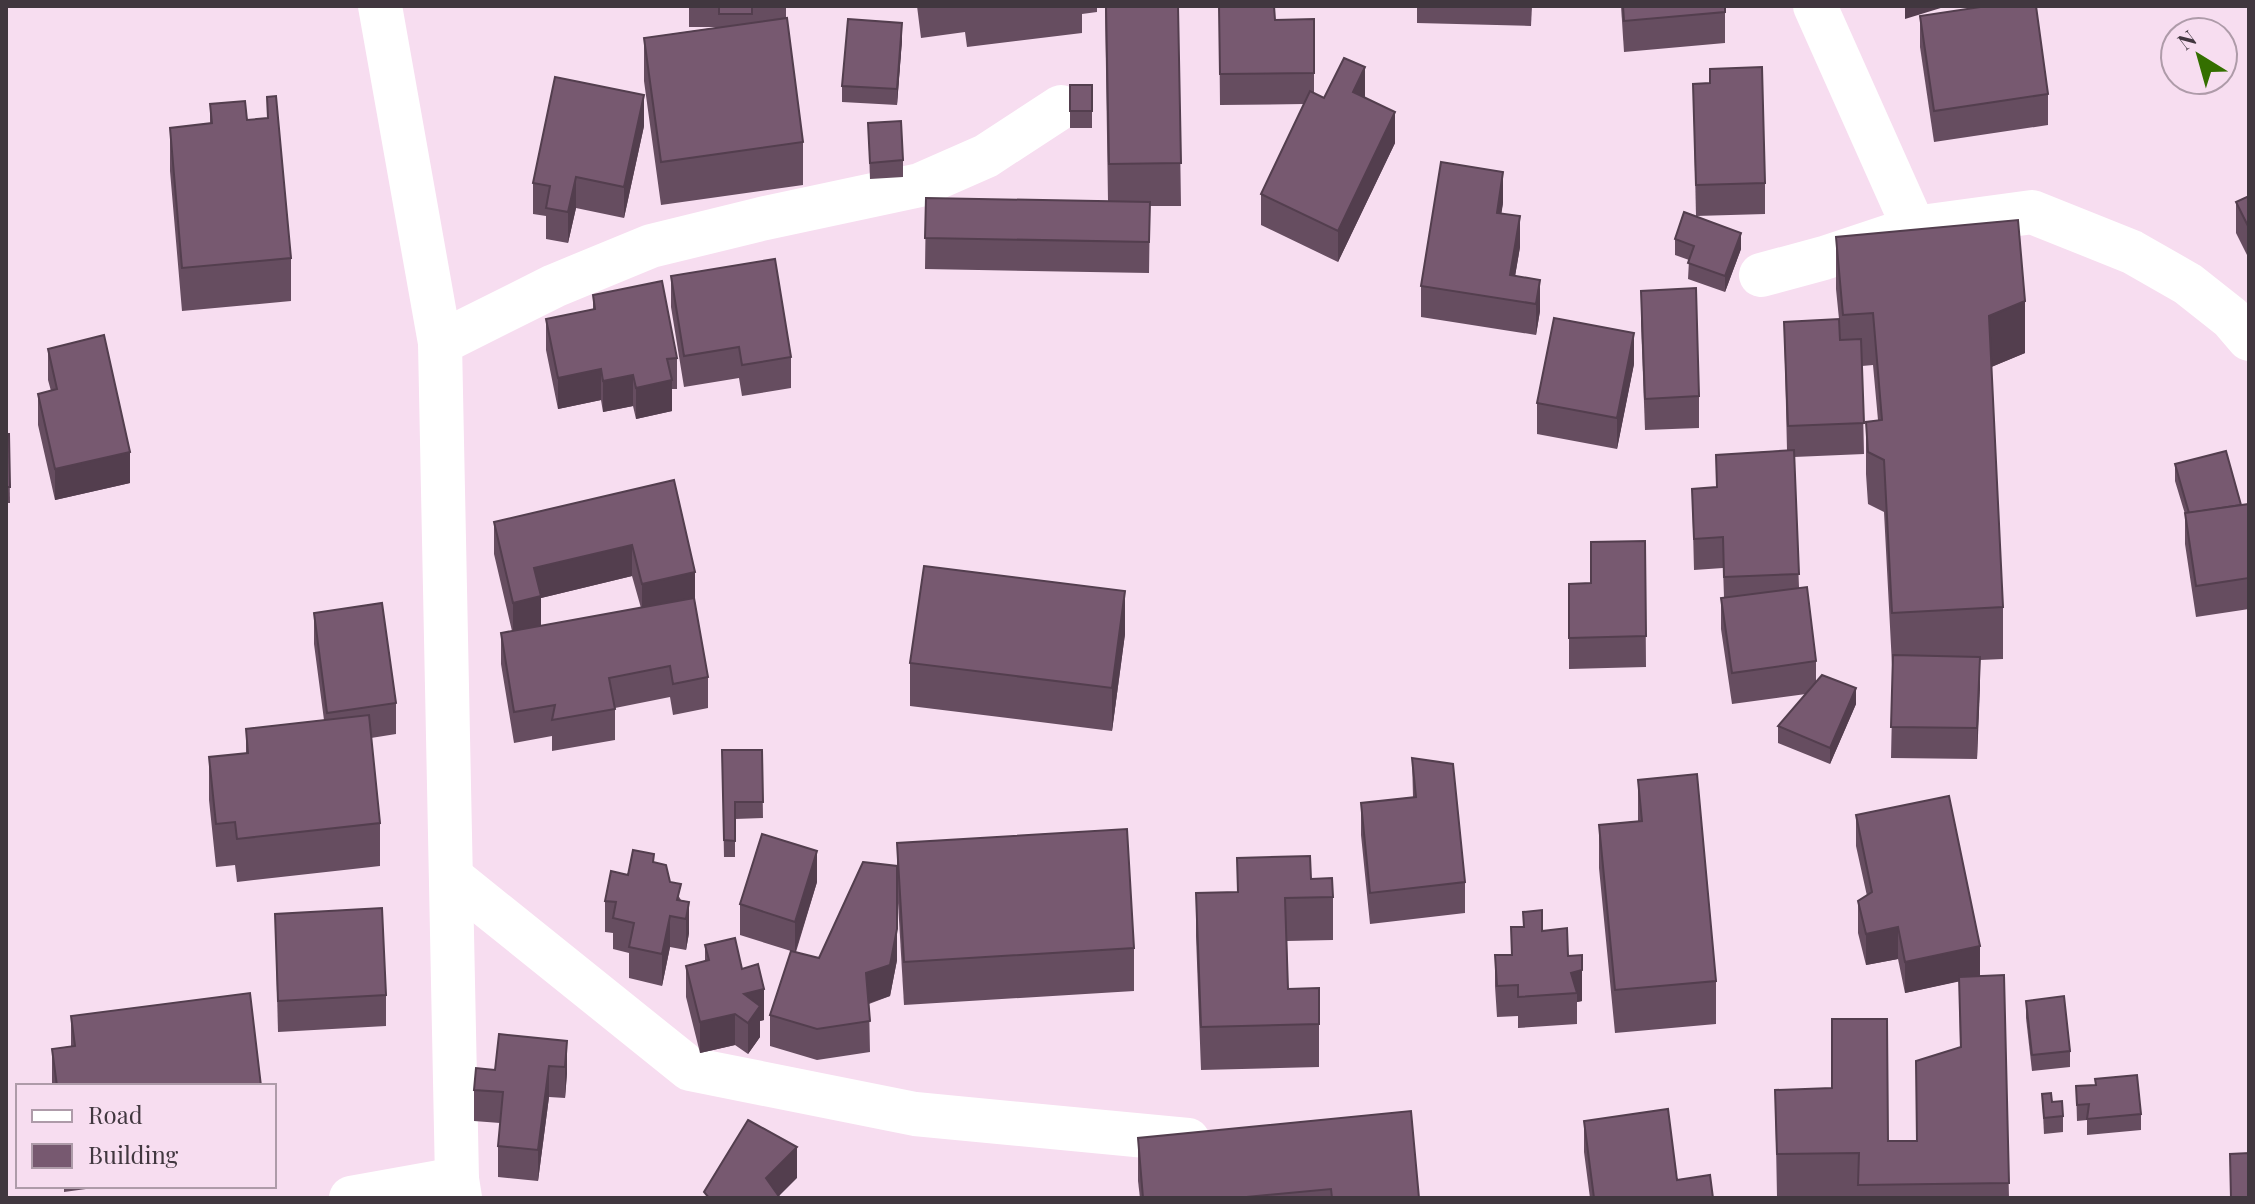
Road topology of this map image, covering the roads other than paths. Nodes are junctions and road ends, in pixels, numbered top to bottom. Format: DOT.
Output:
graph roads {
  1 [pos="380,6"];
  2 [pos="1815,6"];
  3 [pos="1061,107"];
  4 [pos="1914,228"];
  5 [pos="1761,275"];
  6 [pos="2249,339"];
  7 [pos="440,343"];
  8 [pos="451,877"];
  9 [pos="1188,1140"];
  10 [pos="458,1189"];
  11 [pos="351,1198"];
  1 -- 7 [label="street"];
  2 -- 4 [label="street"];
  3 -- 7 [label="street"];
  4 -- 5 [label="street"];
  4 -- 6 [label="street"];
  7 -- 8 [label="street"];
  8 -- 9 [label="street"];
  8 -- 10 [label="street"];
  10 -- 11 [label="street"];
}
